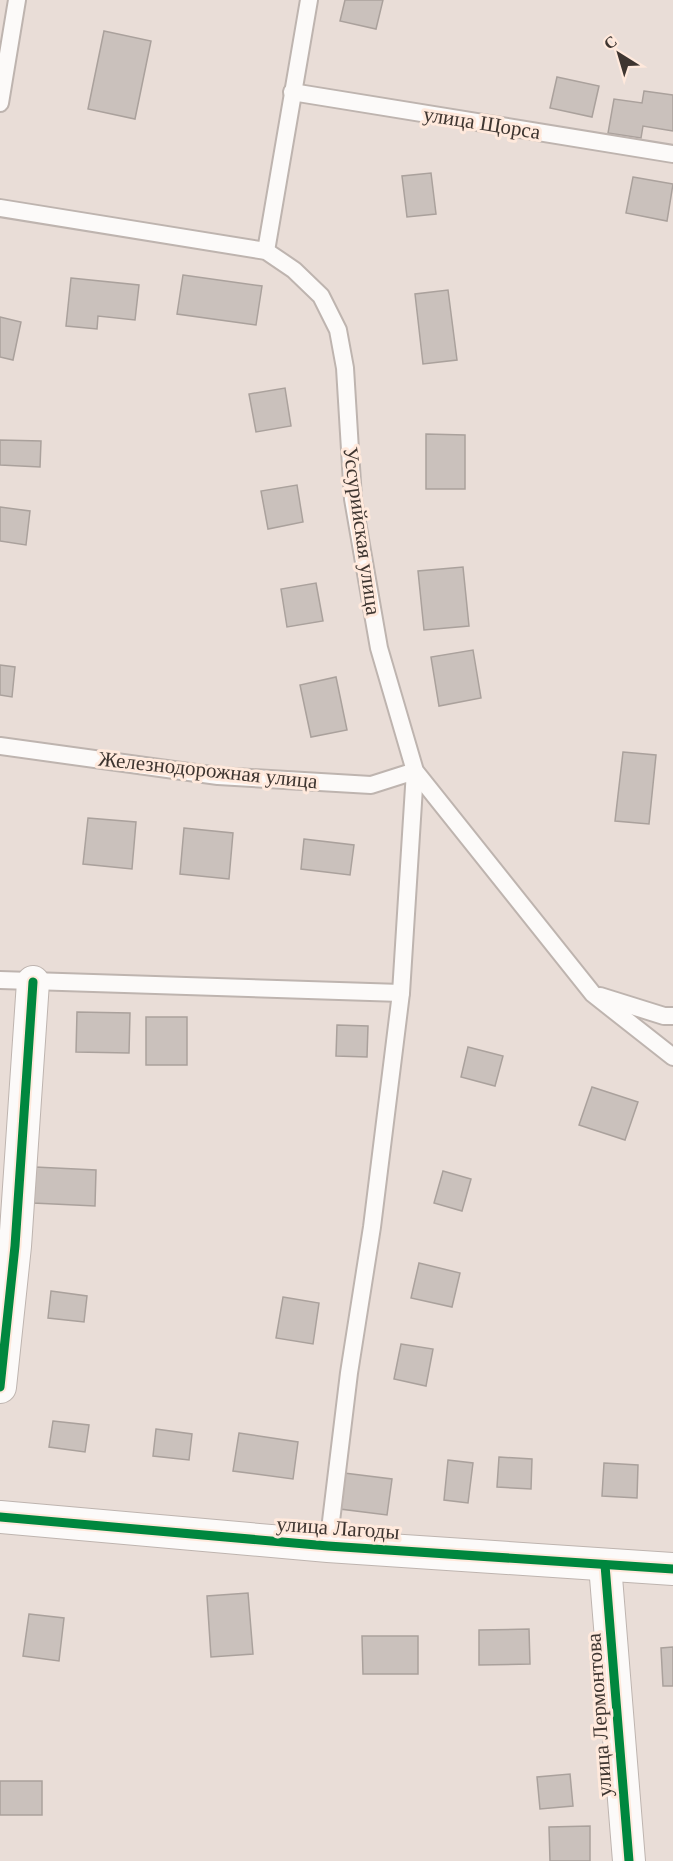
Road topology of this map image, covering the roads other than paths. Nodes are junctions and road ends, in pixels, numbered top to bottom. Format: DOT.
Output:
graph roads {
  1 [pos="17,0"];
  2 [pos="309,0"];
  3 [pos="292,92"];
  4 [pos="0,103"];
  5 [pos="673,154"];
  6 [pos="0,208"];
  7 [pos="266,251"];
  8 [pos="0,746"];
  9 [pos="415,771"];
  10 [pos="0,980"];
  11 [pos="33,982"];
  12 [pos="401,993"];
  13 [pos="593,994"];
  14 [pos="673,1016"];
  15 [pos="673,1057"];
  16 [pos="0,1387"];
  17 [pos="0,1517"];
  18 [pos="328,1546"];
  19 [pos="605,1565"];
  20 [pos="673,1569"];
  21 [pos="628,1861"];
  1 -- 4 [label="lane"];
  2 -- 3 [label="lane"];
  3 -- 5 [label="lane, улица Щорса"];
  3 -- 7 [label="lane"];
  6 -- 7 [label="lane"];
  7 -- 9 [label="lane, Уссурийская улица"];
  8 -- 9 [label="lane, Железнодорожная улица"];
  9 -- 12 [label="lane"];
  9 -- 13 [label="lane, Уссурийская улица"];
  10 -- 11 [label="lane"];
  11 -- 12 [label="lane"];
  11 -- 16 [label="street"];
  12 -- 18 [label="lane"];
  13 -- 14 [label="lane"];
  13 -- 15 [label="lane, Уссурийская улица"];
  17 -- 18 [label="street, улица Лагоды"];
  18 -- 19 [label="street, улица Лагоды"];
  19 -- 20 [label="street, улица Лагоды"];
  19 -- 21 [label="street, улица Лермонтова"];
}
